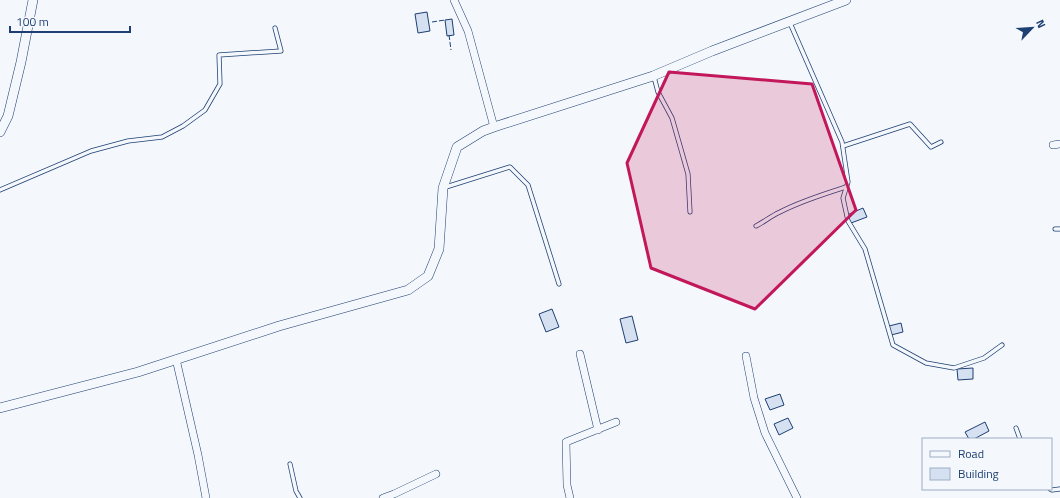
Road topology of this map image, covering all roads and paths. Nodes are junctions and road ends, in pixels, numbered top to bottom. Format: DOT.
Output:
graph roads {
  1 [pos="33,0"];
  2 [pos="454,0"];
  3 [pos="846,0"];
  4 [pos="790,22"];
  5 [pos="275,28"];
  6 [pos="653,76"];
  7 [pos="494,127"];
  8 [pos="0,132"];
  9 [pos="941,142"];
  10 [pos="843,146"];
  11 [pos="846,187"];
  12 [pos="443,188"];
  13 [pos="0,190"];
  14 [pos="690,212"];
  15 [pos="756,226"];
  16 [pos="1060,229"];
  17 [pos="1055,230"];
  18 [pos="559,284"];
  19 [pos="1002,345"];
  20 [pos="580,354"];
  21 [pos="746,356"];
  22 [pos="176,359"];
  23 [pos="0,408"];
  24 [pos="616,422"];
  25 [pos="1016,428"];
  26 [pos="598,430"];
  27 [pos="1020,438"];
  28 [pos="290,464"];
  29 [pos="436,474"];
  30 [pos="206,498"];
  31 [pos="300,498"];
  32 [pos="382,498"];
  33 [pos="570,498"];
  34 [pos="796,498"];
  1 -- 8 [label="street"];
  2 -- 7 [label="street"];
  3 -- 4 [label="street"];
  4 -- 6 [label="street"];
  4 -- 10 [label="lane"];
  5 -- 13 [label="lane"];
  6 -- 7 [label="street"];
  6 -- 14 [label="lane"];
  7 -- 12 [label="street"];
  9 -- 10 [label="lane"];
  10 -- 11 [label="lane"];
  11 -- 15 [label="lane"];
  11 -- 19 [label="lane"];
  12 -- 18 [label="lane"];
  12 -- 22 [label="street"];
  16 -- 17 [label="lane"];
  20 -- 26 [label="street"];
  21 -- 34 [label="street"];
  22 -- 23 [label="street"];
  22 -- 30 [label="street"];
  24 -- 26 [label="street"];
  25 -- 27 [label="lane"];
  26 -- 33 [label="street"];
  28 -- 31 [label="lane"];
  29 -- 32 [label="street"];
}
